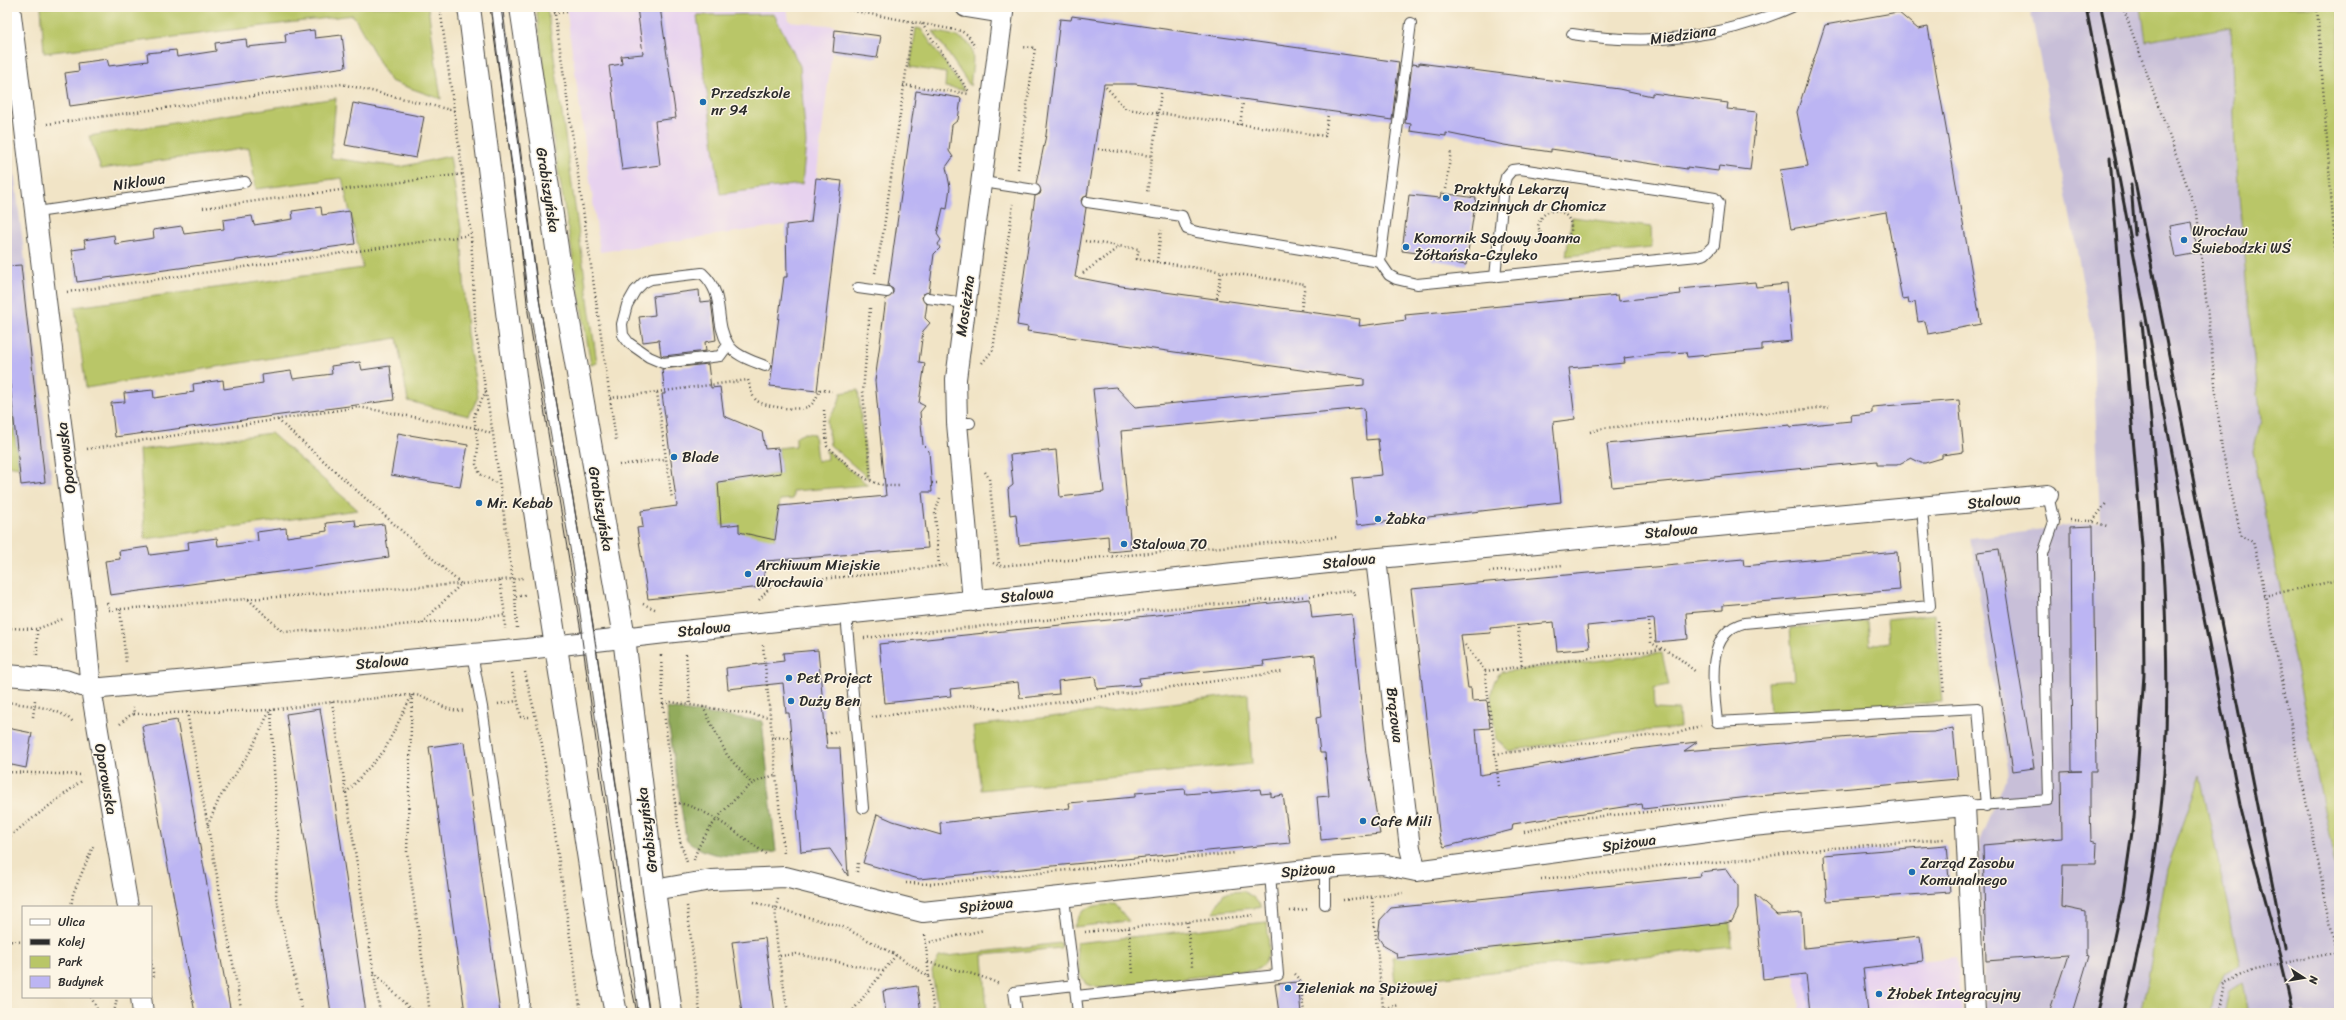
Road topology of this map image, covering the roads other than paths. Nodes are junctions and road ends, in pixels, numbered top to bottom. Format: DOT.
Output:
graph roads {
  1 [pos="10,7"];
  2 [pos="469,7"];
  3 [pos="496,7"];
  4 [pos="521,7"];
  5 [pos="966,7"];
  6 [pos="1792,7"];
  7 [pos="1004,10"];
  8 [pos="1411,23"];
  9 [pos="10,29"];
  10 [pos="1572,34"];
  11 [pos="245,182"];
  12 [pos="983,182"];
  13 [pos="1035,190"];
  14 [pos="1087,202"];
  15 [pos="37,212"];
  16 [pos="1380,262"];
  17 [pos="1495,277"];
  18 [pos="858,288"];
  19 [pos="887,292"];
  20 [pos="928,298"];
  21 [pos="965,303"];
  22 [pos="728,345"];
  23 [pos="765,366"];
  24 [pos="2048,495"];
  25 [pos="1922,508"];
  26 [pos="1376,558"];
  27 [pos="974,601"];
  28 [pos="846,614"];
  29 [pos="624,637"];
  30 [pos="590,643"];
  31 [pos="555,646"];
  32 [pos="472,654"];
  33 [pos="7,675"];
  34 [pos="91,689"];
  35 [pos="1965,806"];
  36 [pos="1986,806"];
  37 [pos="864,808"];
  38 [pos="1325,868"];
  39 [pos="1416,871"];
  40 [pos="1270,874"];
  41 [pos="654,890"];
  42 [pos="1064,898"];
  43 [pos="128,906"];
  44 [pos="1320,906"];
  45 [pos="1075,985"];
  46 [pos="1076,996"];
  47 [pos="141,998"];
  48 [pos="143,1013"];
  49 [pos="523,1013"];
  50 [pos="616,1013"];
  51 [pos="644,1013"];
  52 [pos="671,1013"];
  53 [pos="1017,1013"];
  54 [pos="1078,1013"];
  55 [pos="1975,1013"];
  1 -- 9 [label="street, Oporowska"];
  2 -- 31 [label="main road"];
  3 -- 30 [label="lane"];
  4 -- 29 [label="main road, Grabiszyńska"];
  5 -- 7 [label="street"];
  6 -- 10 [label="lane, Miedziana"];
  7 -- 12 [label="street, Mosiężna"];
  8 -- 16 [label="lane"];
  9 -- 15 [label="street, Oporowska"];
  11 -- 15 [label="lane, Niklowa"];
  12 -- 13 [label="lane"];
  12 -- 21 [label="street, Mosiężna"];
  14 -- 16 [label="lane"];
  15 -- 34 [label="street, Oporowska"];
  16 -- 17 [label="lane"];
  17 -- 17 [label="lane"];
  18 -- 19 [label="lane"];
  20 -- 21 [label="lane"];
  21 -- 27 [label="street, Mosiężna"];
  22 -- 22 [label="lane"];
  22 -- 23 [label="lane"];
  24 -- 25 [label="street, Stalowa"];
  24 -- 36 [label="lane"];
  25 -- 26 [label="street, Stalowa"];
  25 -- 36 [label="lane"];
  26 -- 27 [label="street, Stalowa"];
  26 -- 39 [label="street, Brązowa"];
  27 -- 28 [label="street, Stalowa"];
  28 -- 29 [label="street, Stalowa"];
  28 -- 37 [label="lane"];
  29 -- 30 [label="street, Stalowa"];
  29 -- 41 [label="main road, Grabiszyńska"];
  30 -- 31 [label="street, Stalowa"];
  30 -- 51 [label="lane"];
  31 -- 32 [label="street, Stalowa"];
  31 -- 50 [label="main road"];
  32 -- 34 [label="street, Stalowa"];
  32 -- 49 [label="lane"];
  33 -- 34 [label="street, Stalowa"];
  34 -- 43 [label="street, Oporowska"];
  35 -- 36 [label="lane"];
  35 -- 39 [label="street, Spiżowa"];
  35 -- 55 [label="street"];
  38 -- 39 [label="street, Spiżowa"];
  38 -- 40 [label="street, Spiżowa"];
  38 -- 44 [label="lane"];
  40 -- 42 [label="street, Spiżowa"];
  40 -- 46 [label="lane"];
  41 -- 42 [label="street, Spiżowa"];
  41 -- 52 [label="main road, Grabiszyńska"];
  42 -- 45 [label="lane"];
  45 -- 46 [label="lane"];
  45 -- 53 [label="lane"];
  46 -- 54 [label="lane"];
  47 -- 48 [label="street"];
}
